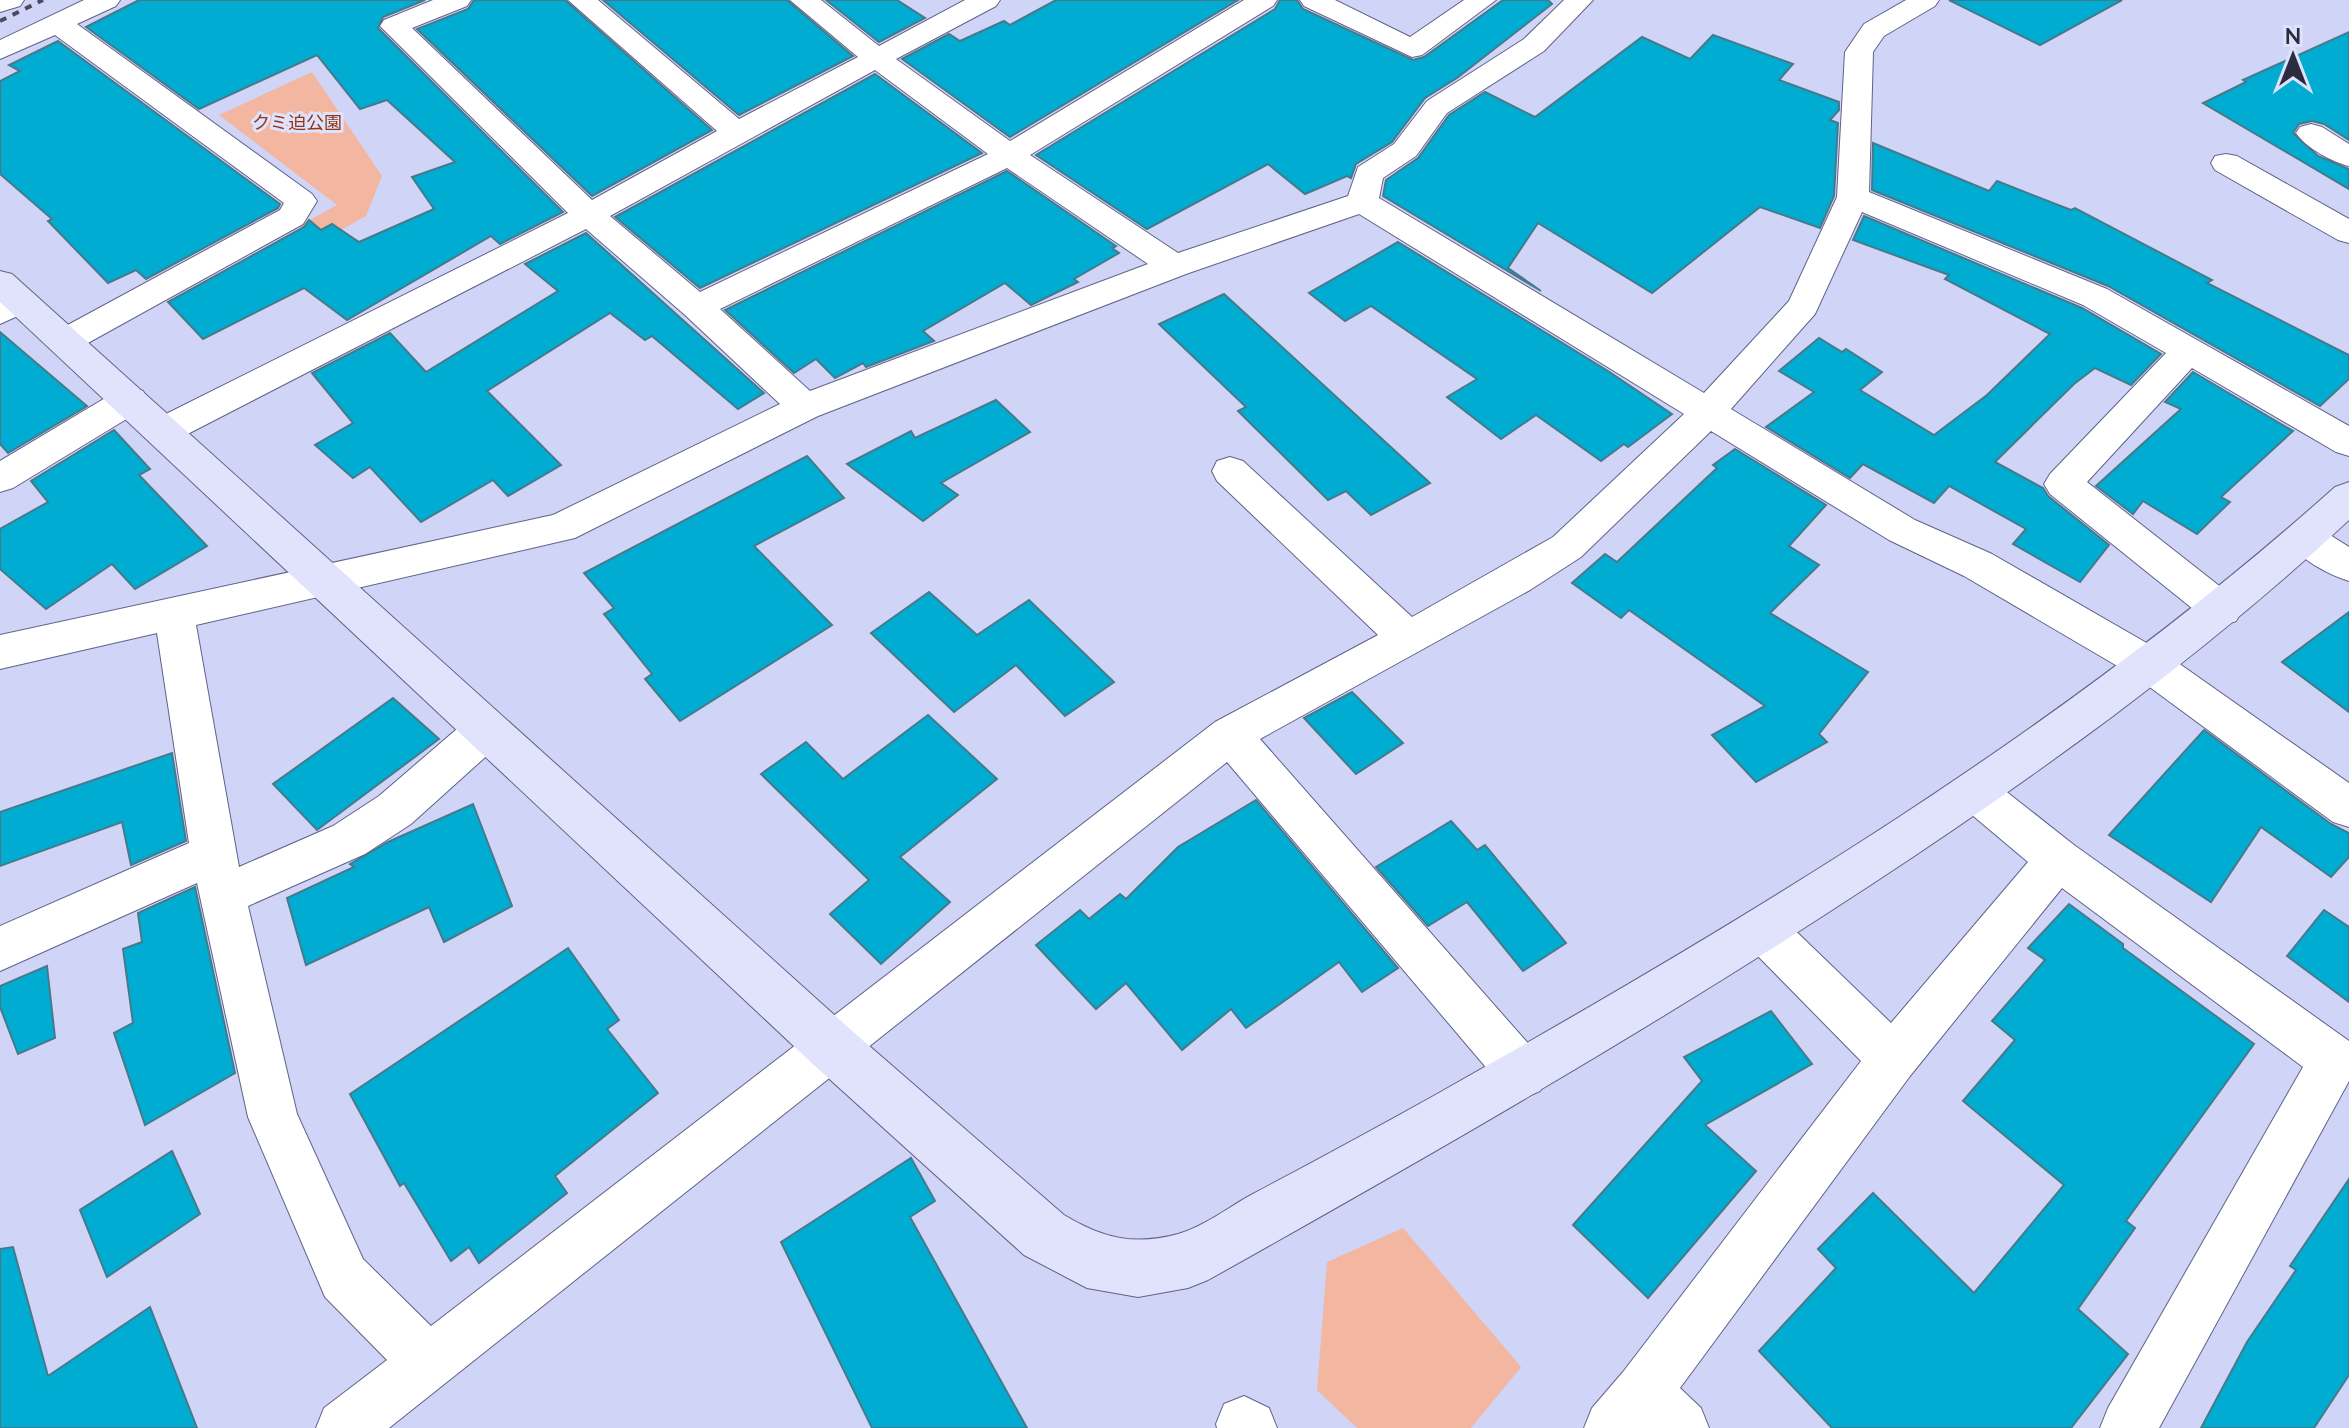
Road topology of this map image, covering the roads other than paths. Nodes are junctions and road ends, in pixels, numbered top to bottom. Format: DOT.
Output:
graph roads {
  1 [pos="10,0"];
  2 [pos="106,0"];
  3 [pos="457,0"];
  4 [pos="582,0"];
  5 [pos="804,0"];
  6 [pos="986,0"];
  7 [pos="1263,0"];
  8 [pos="1314,0"];
  9 [pos="1482,0"];
  10 [pos="1579,0"];
  11 [pos="1925,0"];
  12 [pos="0,4"];
  13 [pos="57,23"];
  14 [pos="0,51"];
  15 [pos="874,58"];
  16 [pos="737,132"];
  17 [pos="2311,133"];
  18 [pos="1007,156"];
  19 [pos="2349,157"];
  20 [pos="2226,163"];
  21 [pos="1853,197"];
  22 [pos="1362,202"];
  23 [pos="589,215"];
  24 [pos="2349,233"];
  25 [pos="1174,266"];
  26 [pos="7,299"];
  27 [pos="697,307"];
  28 [pos="65,341"];
  29 [pos="2189,350"];
  30 [pos="130,400"];
  31 [pos="805,407"];
  32 [pos="1708,412"];
  33 [pos="163,431"];
  34 [pos="2349,443"];
  35 [pos="1230,471"];
  36 [pos="0,478"];
  37 [pos="2349,497"];
  38 [pos="2305,538"];
  39 [pos="2349,566"];
  40 [pos="325,579"];
  41 [pos="2222,610"];
  42 [pos="174,613"];
  43 [pos="1407,637"];
  44 [pos="0,652"];
  45 [pos="2150,665"];
  46 [pos="487,729"];
  47 [pos="1230,735"];
  48 [pos="1974,791"];
  49 [pos="2349,808"];
  50 [pos="2058,859"];
  51 [pos="217,875"];
  52 [pos="1762,929"];
  53 [pos="0,949"];
  54 [pos="833,1048"];
  55 [pos="1893,1059"];
  56 [pos="1523,1074"];
  57 [pos="428,1362"];
  58 [pos="1645,1416"];
  59 [pos="344,1428"];
  60 [pos="2128,1428"];
  1 -- 12 [label="street"];
  2 -- 13 [label="street"];
  3 -- 23 [label="street"];
  4 -- 16 [label="street"];
  5 -- 15 [label="street"];
  6 -- 15 [label="street"];
  7 -- 18 [label="street"];
  8 -- 9 [label="street"];
  10 -- 22 [label="street"];
  11 -- 21 [label="street"];
  13 -- 14 [label="street"];
  13 -- 28 [label="street"];
  15 -- 16 [label="street"];
  15 -- 18 [label="street"];
  16 -- 23 [label="street"];
  17 -- 19 [label="street"];
  18 -- 25 [label="street"];
  18 -- 27 [label="street"];
  20 -- 24 [label="street"];
  21 -- 29 [label="street"];
  21 -- 32 [label="street"];
  22 -- 25 [label="street"];
  22 -- 32 [label="street"];
  23 -- 27 [label="street"];
  23 -- 33 [label="street"];
  25 -- 31 [label="street"];
  26 -- 28 [label="street"];
  27 -- 31 [label="street"];
  28 -- 30 [label="street"];
  29 -- 34 [label="street"];
  29 -- 41 [label="street"];
  30 -- 33 [label="street"];
  30 -- 36 [label="street"];
  31 -- 40 [label="street"];
  32 -- 43 [label="street"];
  32 -- 45 [label="street"];
  33 -- 40 [label="street"];
  35 -- 43 [label="street"];
  37 -- 38 [label="street"];
  38 -- 39 [label="street"];
  38 -- 41 [label="street"];
  40 -- 42 [label="street"];
  40 -- 46 [label="street"];
  41 -- 45 [label="street"];
  42 -- 44 [label="street"];
  42 -- 51 [label="street"];
  43 -- 47 [label="street"];
  45 -- 48 [label="street"];
  45 -- 49 [label="street"];
  46 -- 51 [label="street"];
  46 -- 54 [label="street"];
  47 -- 54 [label="street"];
  47 -- 56 [label="street"];
  48 -- 50 [label="street"];
  48 -- 52 [label="street"];
  50 -- 55 [label="street"];
  50 -- 60 [label="street"];
  51 -- 53 [label="street"];
  51 -- 57 [label="street"];
  52 -- 55 [label="street"];
  52 -- 56 [label="street"];
  54 -- 56 [label="street"];
  54 -- 57 [label="street"];
  55 -- 58 [label="street"];
  57 -- 59 [label="street"];
}
